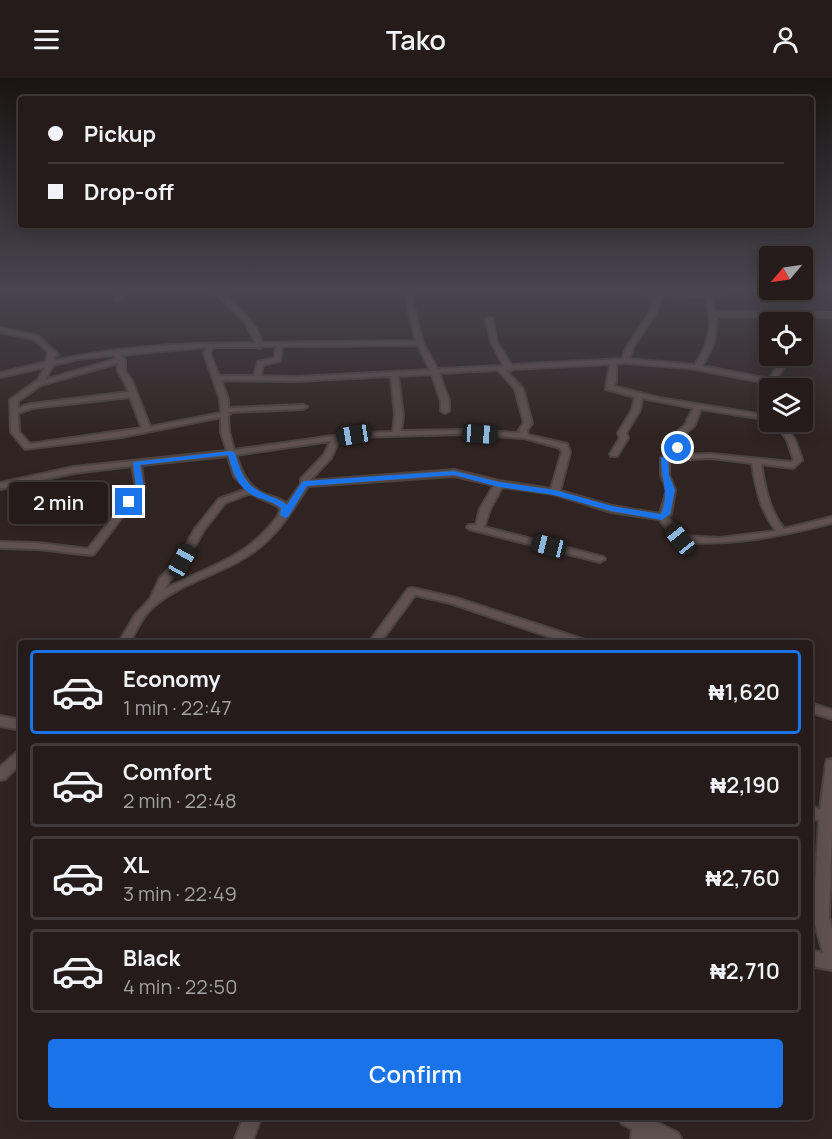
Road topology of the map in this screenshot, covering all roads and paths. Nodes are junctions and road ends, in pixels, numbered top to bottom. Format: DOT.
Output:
graph roads {
  1 [pos="38,339"];
  2 [pos="258,339"];
  3 [pos="419,339"];
  4 [pos="493,339"];
  5 [pos="636,339"];
  6 [pos="713,339"];
  7 [pos="420,343"];
  8 [pos="211,345"];
  9 [pos="279,345"];
  10 [pos="260,346"];
  11 [pos="51,351"];
  12 [pos="78,357"];
  13 [pos="119,357"];
  14 [pos="625,361"];
  15 [pos="50,362"];
  16 [pos="614,363"];
  17 [pos="697,368"];
  18 [pos="501,369"];
  19 [pos="510,369"];
  20 [pos="435,372"];
  21 [pos="394,373"];
  22 [pos="0,375"];
  23 [pos="257,377"];
  24 [pos="216,378"];
  25 [pos="759,382"];
  26 [pos="42,383"];
  27 [pos="133,394"];
  28 [pos="639,396"];
  29 [pos="303,407"];
  30 [pos="697,409"];
  31 [pos="445,411"];
  32 [pos="14,412"];
  33 [pos="226,412"];
  34 [pos="759,416"];
  35 [pos="147,430"];
  36 [pos="786,432"];
  37 [pos="397,433"];
  38 [pos="524,436"];
  39 [pos="336,438"];
  40 [pos="675,446"];
  41 [pos="231,453"];
  42 [pos="614,454"];
  43 [pos="693,456"];
  44 [pos="670,457"];
  45 [pos="756,462"];
  46 [pos="136,463"];
  47 [pos="304,484"];
  48 [pos="499,484"];
  49 [pos="0,486"];
  50 [pos="252,490"];
  51 [pos="555,492"];
  52 [pos="285,515"];
  53 [pos="662,517"];
  54 [pos="832,520"];
  55 [pos="782,533"];
  56 [pos="0,545"];
  57 [pos="600,559"];
  58 [pos="155,600"];
  59 [pos="125,640"];
  60 [pos="376,640"];
  61 [pos="572,640"];
  62 [pos="813,708"];
  63 [pos="832,715"];
  64 [pos="0,721"];
  65 [pos="18,724"];
  66 [pos="18,758"];
  67 [pos="832,764"];
  68 [pos="0,775"];
  69 [pos="813,813"];
  70 [pos="829,818"];
  71 [pos="832,957"];
  72 [pos="813,959"];
  73 [pos="832,963"];
  74 [pos="251,1120"];
  75 [pos="638,1125"];
  76 [pos="244,1139"];
  77 [pos="672,1139"];
  1 -- 11 [label="street"];
  2 -- 10 [label="street"];
  3 -- 7 [label="street"];
  4 -- 19 [label="street"];
  5 -- 14 [label="street"];
  6 -- 17 [label="street"];
  7 -- 9 [label="street"];
  7 -- 20 [label="street"];
  8 -- 10 [label="street"];
  8 -- 13 [label="street"];
  8 -- 24 [label="street"];
  9 -- 10 [label="street"];
  9 -- 23 [label="street"];
  11 -- 12 [label="street"];
  11 -- 15 [label="street"];
  12 -- 13 [label="street"];
  12 -- 15 [label="street"];
  13 -- 26 [label="street"];
  13 -- 27 [label="street"];
  14 -- 17 [label="street"];
  14 -- 19 [label="street"];
  15 -- 22 [label="street"];
  15 -- 26 [label="street"];
  16 -- 28 [label="street"];
  17 -- 25 [label="street"];
  18 -- 19 [label="street"];
  18 -- 20 [label="street"];
  18 -- 38 [label="street"];
  20 -- 21 [label="street"];
  20 -- 31 [label="street"];
  21 -- 23 [label="street"];
  21 -- 37 [label="street"];
  23 -- 24 [label="street"];
  24 -- 33 [label="street"];
  26 -- 32 [label="street"];
  27 -- 32 [label="street"];
  27 -- 35 [label="street"];
  28 -- 34 [label="street"];
  28 -- 42 [label="street"];
  29 -- 33 [label="street"];
  30 -- 40 [label="street"];
  32 -- 35 [label="street"];
  33 -- 35 [label="street"];
  33 -- 41 [label="street"];
  36 -- 45 [label="street"];
  37 -- 38 [label="street"];
  37 -- 39 [label="street"];
  38 -- 51 [label="street"];
  39 -- 41 [label="street"];
  39 -- 47 [label="street"];
  40 -- 43 [label="street"];
  40 -- 44 [label="street"];
  41 -- 46 [label="street"];
  41 -- 50 [label="street"];
  43 -- 44 [label="street"];
  43 -- 45 [label="street"];
  44 -- 53 [label="street"];
  45 -- 55 [label="street"];
  46 -- 49 [label="street"];
  46 -- 56 [label="street"];
  47 -- 48 [label="street"];
  47 -- 52 [label="street"];
  48 -- 51 [label="street"];
  48 -- 57 [label="street"];
  50 -- 52 [label="street"];
  50 -- 58 [label="street"];
  51 -- 53 [label="street"];
  52 -- 58 [label="street"];
  53 -- 55 [label="street"];
  54 -- 55 [label="street"];
  58 -- 59 [label="street"];
  60 -- 61 [label="street"];
  62 -- 63 [label="street"];
  64 -- 65 [label="street"];
  66 -- 68 [label="street"];
  67 -- 70 [label="street"];
  69 -- 70 [label="street"];
  70 -- 71 [label="street"];
  72 -- 73 [label="street"];
  74 -- 76 [label="street"];
  75 -- 77 [label="street"];
}
